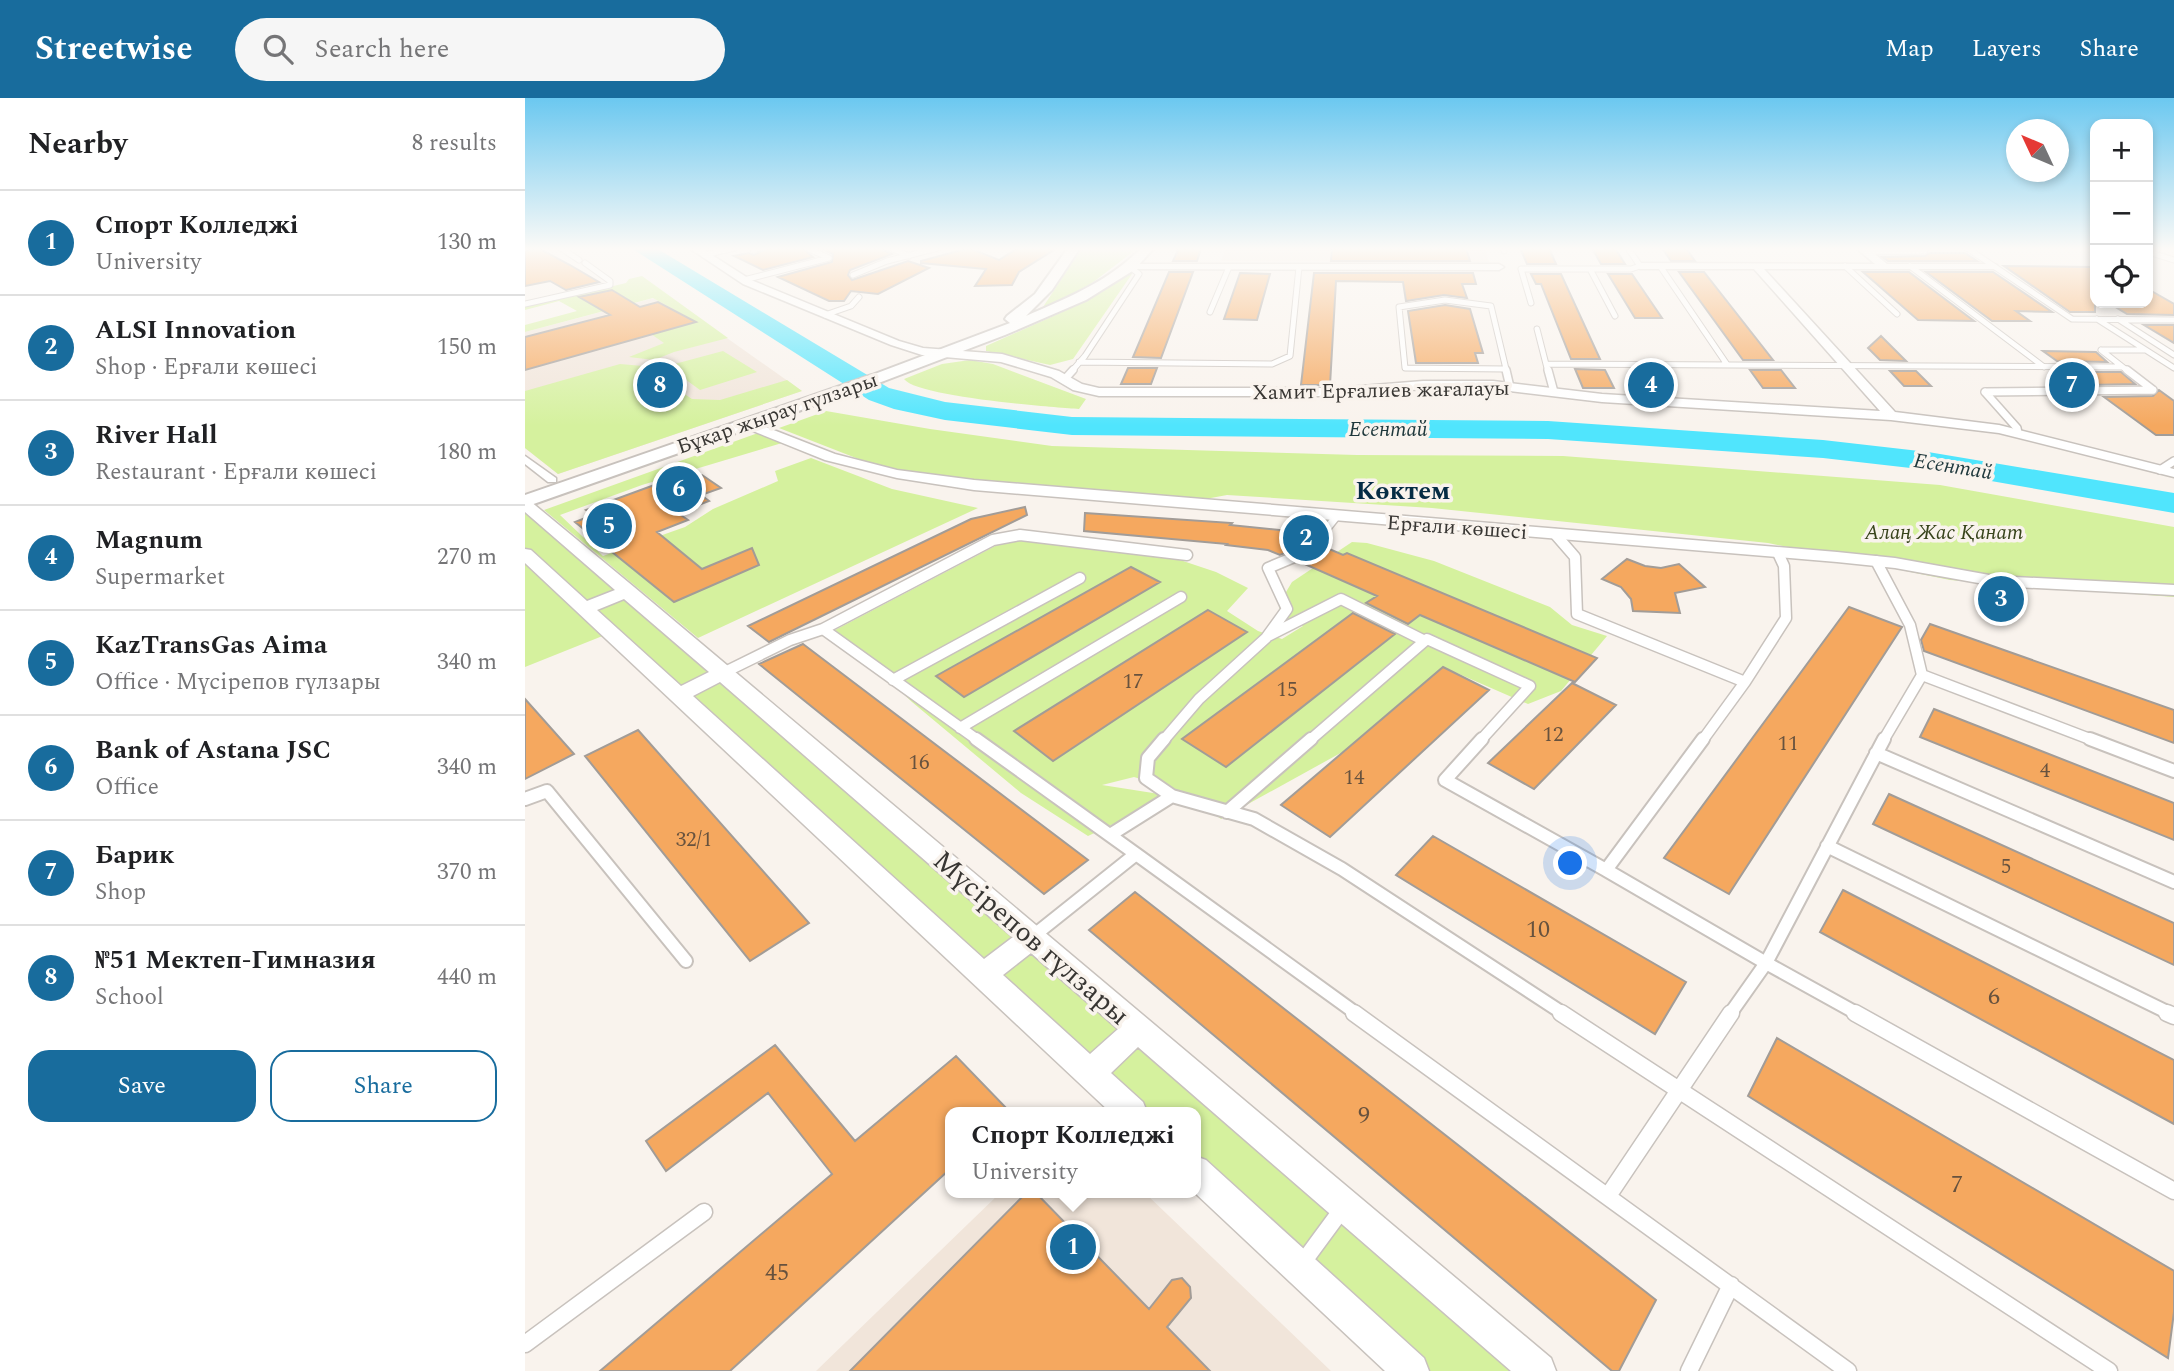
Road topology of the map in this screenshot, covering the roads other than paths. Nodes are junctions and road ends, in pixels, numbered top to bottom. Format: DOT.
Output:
graph roads {
  1 [pos="807,307"];
  2 [pos="847,307"];
  3 [pos="1028,307"];
  4 [pos="1059,307"];
  5 [pos="1116,307"];
  6 [pos="1212,307"];
  7 [pos="1295,307"];
  8 [pos="1399,307"];
  9 [pos="1491,307"];
  10 [pos="1610,307"];
  11 [pos="1688,307"];
  12 [pos="1794,307"];
  13 [pos="1889,307"];
  14 [pos="1965,307"];
  15 [pos="2056,307"];
  16 [pos="1210,312"];
  17 [pos="1023,313"];
  18 [pos="1896,314"];
  19 [pos="825,315"];
  20 [pos="1615,316"];
  21 [pos="1039,317"];
  22 [pos="2097,319"];
  23 [pos="2118,319"];
  24 [pos="2174,320"];
  25 [pos="1537,329"];
  26 [pos="2144,350"];
  27 [pos="2167,351"];
  28 [pos="949,352"];
  29 [pos="2174,355"];
  30 [pos="1079,362"];
  31 [pos="1726,363"];
  32 [pos="1547,364"];
  33 [pos="1846,365"];
  34 [pos="2044,367"];
  35 [pos="2121,367"];
  36 [pos="2174,368"];
  37 [pos="1506,369"];
  38 [pos="1065,380"];
  39 [pos="1510,387"];
  40 [pos="1554,392"];
  41 [pos="1891,416"];
  42 [pos="748,424"];
  43 [pos="2018,433"];
  44 [pos="525,459"];
  45 [pos="2174,461"];
  46 [pos="2167,471"];
  47 [pos="552,480"];
  48 [pos="525,502"];
  49 [pos="1336,517"];
  50 [pos="1555,534"];
  51 [pos="525,554"];
  52 [pos="1778,554"];
  53 [pos="1187,555"];
  54 [pos="1876,561"];
  55 [pos="1080,578"];
  56 [pos="2174,590"];
  57 [pos="628,591"];
  58 [pos="1181,597"];
  59 [pos="584,609"];
  60 [pos="823,629"];
  61 [pos="1266,638"];
  62 [pos="1425,641"];
  63 [pos="723,673"];
  64 [pos="1922,675"];
  65 [pos="893,680"];
  66 [pos="1745,682"];
  67 [pos="678,695"];
  68 [pos="960,728"];
  69 [pos="1876,753"];
  70 [pos="2174,771"];
  71 [pos="1172,796"];
  72 [pos="525,799"];
  73 [pos="1227,812"];
  74 [pos="1110,835"];
  75 [pos="1827,846"];
  76 [pos="1136,854"];
  77 [pos="1605,870"];
  78 [pos="2174,882"];
  79 [pos="1032,937"];
  80 [pos="686,961"];
  81 [pos="1766,963"];
  82 [pos="983,975"];
  83 [pos="2174,1016"];
  84 [pos="1138,1028"];
  85 [pos="1090,1074"];
  86 [pos="1679,1089"];
  87 [pos="1126,1107"];
  88 [pos="1201,1177"];
  89 [pos="2174,1191"];
  90 [pos="1608,1196"];
  91 [pos="1345,1205"];
  92 [pos="704,1212"];
  93 [pos="1300,1268"];
  94 [pos="1731,1285"];
  95 [pos="525,1344"];
  96 [pos="1411,1371"];
  97 [pos="1538,1371"];
  98 [pos="1689,1371"];
  99 [pos="1848,1371"];
  100 [pos="2109,1371"];
  1 -- 19 [label="street, Хамит Ерғалиев жағалауы"];
  2 -- 19 [label="lane"];
  3 -- 17 [label="street, Бұқар жырау гүлзары"];
  4 -- 21 [label="street, Бұқар жырау гүлзары"];
  5 -- 30 [label="lane"];
  6 -- 16 [label="lane"];
  7 -- 30 [label="lane"];
  8 -- 37 [label="lane"];
  9 -- 37 [label="lane"];
  10 -- 20 [label="lane"];
  11 -- 31 [label="lane"];
  12 -- 33 [label="street"];
  13 -- 18 [label="lane"];
  14 -- 34 [label="lane"];
  15 -- 22 [label="lane"];
  17 -- 21 [label="street"];
  17 -- 28 [label="street, Бұқар жырау гүлзары"];
  19 -- 28 [label="street, Хамит Ерғалиев жағалауы"];
  21 -- 28 [label="street, Бұқар жырау гүлзары"];
  22 -- 23 [label="lane"];
  22 -- 26 [label="lane"];
  23 -- 24 [label="lane"];
  23 -- 27 [label="lane"];
  25 -- 32 [label="lane"];
  26 -- 27 [label="lane"];
  26 -- 35 [label="lane"];
  26 -- 36 [label="lane"];
  27 -- 29 [label="lane"];
  28 -- 38 [label="street, Хамит Ерғалиев жағалауы"];
  28 -- 42 [label="street, Бұқар жырау гүлзары"];
  30 -- 38 [label="lane"];
  31 -- 32 [label="lane"];
  31 -- 33 [label="lane"];
  32 -- 40 [label="lane"];
  33 -- 34 [label="lane"];
  33 -- 41 [label="street"];
  34 -- 35 [label="lane"];
  35 -- 43 [label="lane"];
  37 -- 39 [label="lane"];
  38 -- 39 [label="street, Хамит Ерғалиев жағалауы"];
  39 -- 40 [label="street, Хамит Ерғалиев жағалауы"];
  40 -- 41 [label="street, Хамит Ерғалиев жағалауы"];
  41 -- 43 [label="street, Хамит Ерғалиев жағалауы"];
  42 -- 48 [label="street, Бұқар жырау гүлзары"];
  42 -- 49 [label="street, Ерғали көшесі"];
  43 -- 46 [label="street, Хамит Ерғалиев жағалауы"];
  44 -- 47 [label="street"];
  45 -- 46 [label="lane"];
  48 -- 57 [label="street, Мүсірепов гүлзары"];
  49 -- 50 [label="street, Ерғали көшесі"];
  49 -- 61 [label="lane"];
  50 -- 52 [label="street, Ерғали көшесі"];
  50 -- 66 [label="lane"];
  51 -- 59 [label="street"];
  52 -- 54 [label="street, Ерғали көшесі"];
  52 -- 66 [label="lane"];
  53 -- 60 [label="lane"];
  54 -- 56 [label="street, Ерғали көшесі"];
  54 -- 64 [label="lane"];
  55 -- 65 [label="lane"];
  57 -- 59 [label="street"];
  57 -- 63 [label="street, Мүсірепов гүлзары"];
  58 -- 68 [label="lane"];
  59 -- 67 [label="street"];
  60 -- 63 [label="lane"];
  60 -- 65 [label="lane"];
  61 -- 62 [label="lane"];
  61 -- 71 [label="lane"];
  62 -- 73 [label="lane"];
  62 -- 77 [label="lane"];
  63 -- 67 [label="street"];
  63 -- 79 [label="street, Мүсірепов гүлзары"];
  64 -- 69 [label="lane"];
  64 -- 70 [label="lane"];
  65 -- 68 [label="lane"];
  66 -- 77 [label="lane"];
  67 -- 82 [label="street"];
  68 -- 74 [label="lane"];
  69 -- 75 [label="lane"];
  69 -- 78 [label="lane"];
  71 -- 73 [label="lane"];
  71 -- 74 [label="lane"];
  72 -- 80 [label="lane"];
  73 -- 86 [label="lane"];
  74 -- 76 [label="lane"];
  75 -- 81 [label="lane"];
  75 -- 83 [label="lane"];
  76 -- 79 [label="lane"];
  76 -- 90 [label="lane"];
  77 -- 81 [label="lane"];
  79 -- 82 [label="street"];
  79 -- 84 [label="street, Мүсірепов гүлзары"];
  81 -- 86 [label="lane"];
  81 -- 89 [label="lane"];
  82 -- 85 [label="street"];
  84 -- 85 [label="street"];
  84 -- 91 [label="street, Мүсірепов гүлзары"];
  85 -- 87 [label="street"];
  86 -- 90 [label="lane"];
  86 -- 100 [label="lane"];
  88 -- 93 [label="street"];
  90 -- 94 [label="lane"];
  91 -- 93 [label="lane"];
  91 -- 97 [label="street, Мүсірепов гүлзары"];
  92 -- 95 [label="lane"];
  93 -- 96 [label="street"];
  94 -- 98 [label="lane"];
  94 -- 99 [label="lane"];
}
